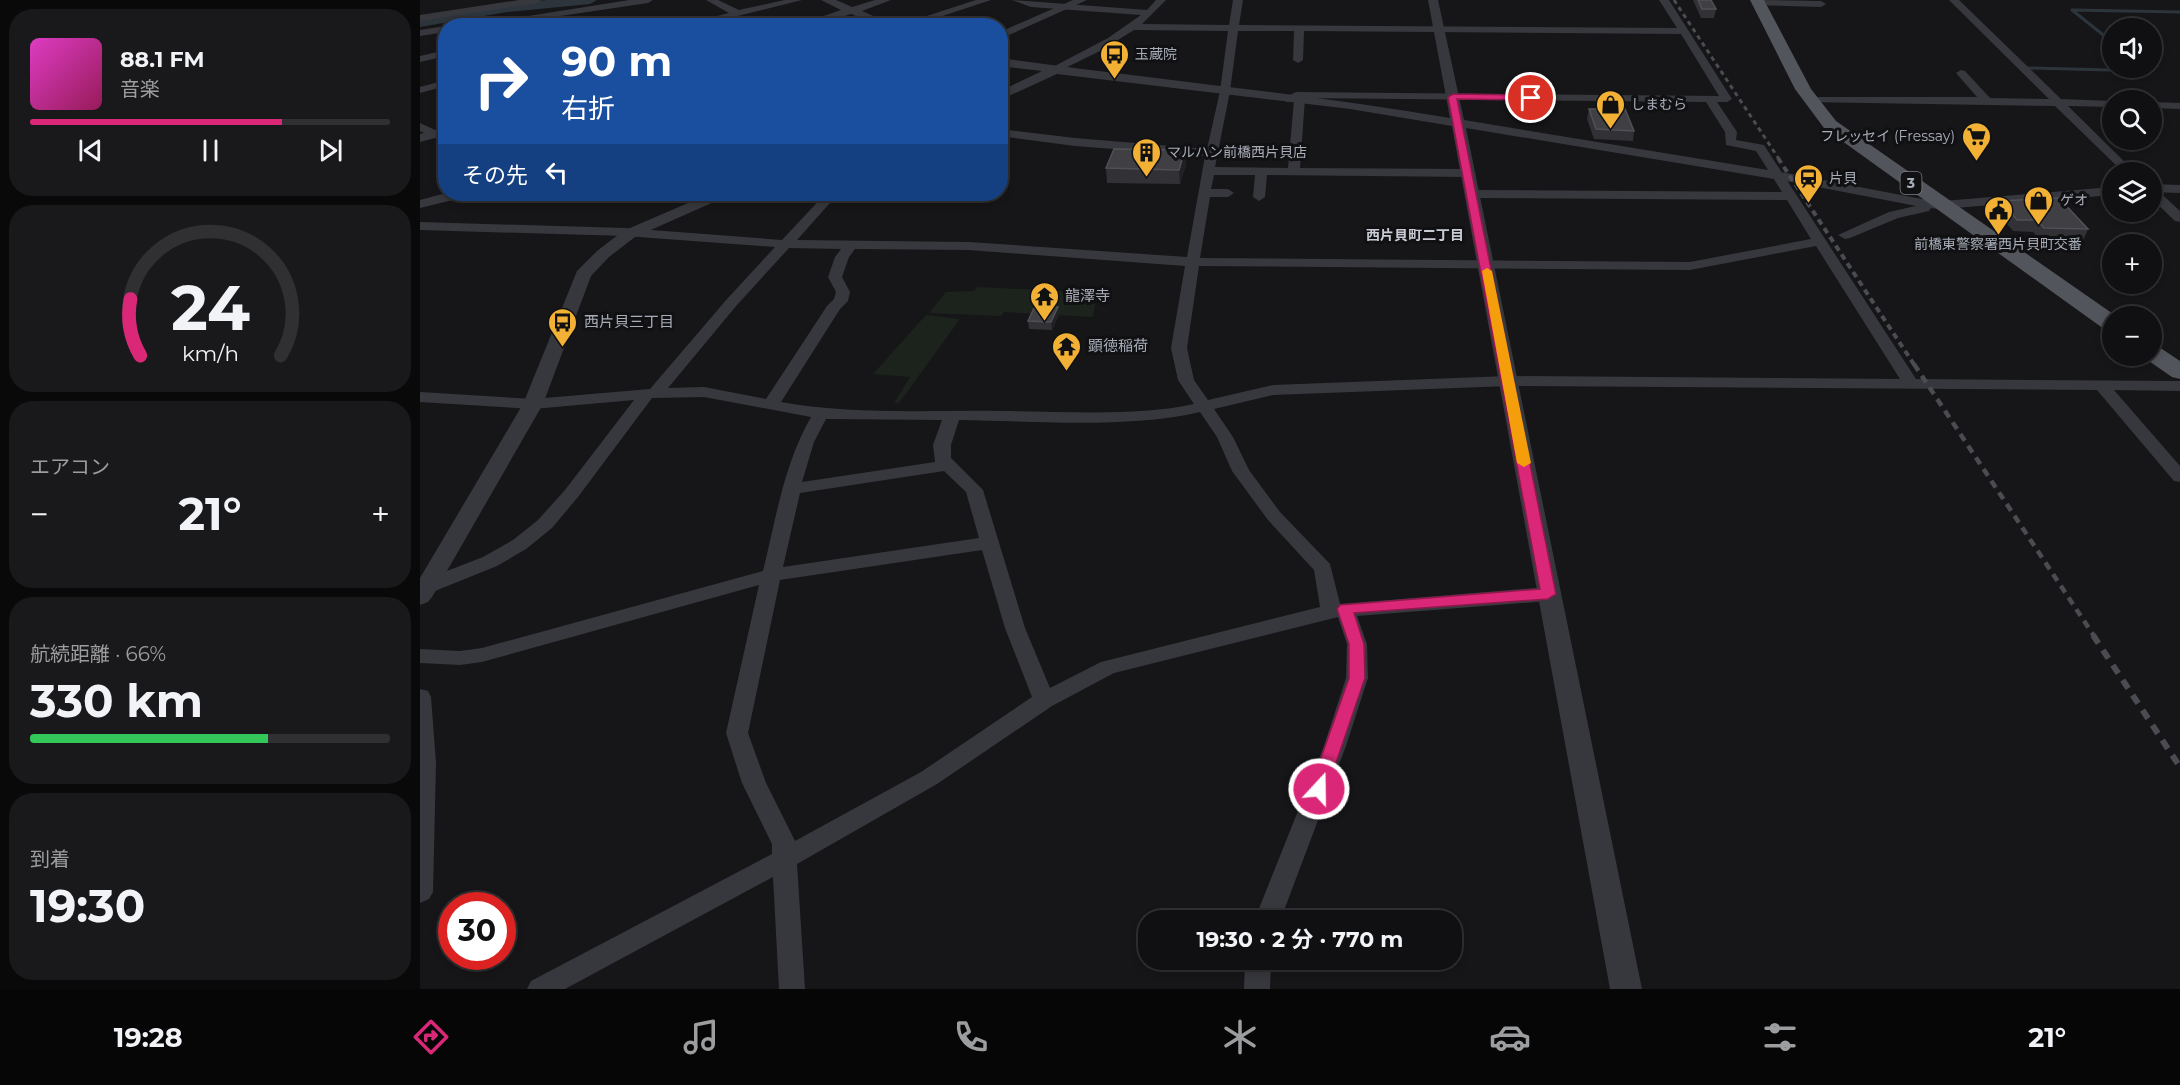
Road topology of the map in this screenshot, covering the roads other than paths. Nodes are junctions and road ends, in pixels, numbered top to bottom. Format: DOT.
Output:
graph roads {
  1 [pos="537,0"];
  2 [pos="648,0"];
  3 [pos="711,0"];
  4 [pos="797,0"];
  5 [pos="826,0"];
  6 [pos="886,0"];
  7 [pos="986,0"];
  8 [pos="1017,0"];
  9 [pos="1082,0"];
  10 [pos="1161,0"];
  11 [pos="1238,0"];
  12 [pos="1433,0"];
  13 [pos="1664,0"];
  14 [pos="1954,0"];
  15 [pos="1757,2"];
  16 [pos="1821,4"];
  17 [pos="1068,7"];
  18 [pos="853,10"];
  19 [pos="1149,13"];
  20 [pos="740,14"];
  21 [pos="420,18"];
  22 [pos="551,18"];
  23 [pos="721,18"];
  24 [pos="826,18"];
  25 [pos="872,18"];
  26 [pos="926,18"];
  27 [pos="1128,27"];
  28 [pos="1233,28"];
  29 [pos="1299,29"];
  30 [pos="438,30"];
  31 [pos="1439,30"];
  32 [pos="1684,31"];
  33 [pos="420,33"];
  34 [pos="1008,33"];
  35 [pos="438,55"];
  36 [pos="420,60"];
  37 [pos="1298,60"];
  38 [pos="1008,63"];
  39 [pos="1053,71"];
  40 [pos="1961,73"];
  41 [pos="438,85"];
  42 [pos="420,90"];
  43 [pos="1225,91"];
  44 [pos="1008,92"];
  45 [pos="1453,97"];
  46 [pos="1293,99"];
  47 [pos="1709,99"];
  48 [pos="1810,100"];
  49 [pos="1987,101"];
  50 [pos="2057,103"];
  51 [pos="2102,104"];
  52 [pos="2162,105"];
  53 [pos="2180,106"];
  54 [pos="1457,123"];
  55 [pos="420,126"];
  56 [pos="438,133"];
  57 [pos="1008,133"];
  58 [pos="438,136"];
  59 [pos="420,138"];
  60 [pos="1732,149"];
  61 [pos="1212,153"];
  62 [pos="2119,162"];
  63 [pos="1727,167"];
  64 [pos="1209,171"];
  65 [pos="1261,171"];
  66 [pos="1294,171"];
  67 [pos="1468,173"];
  68 [pos="1777,176"];
  69 [pos="2180,189"];
  70 [pos="2162,190"];
  71 [pos="2102,192"];
  72 [pos="1204,193"];
  73 [pos="1228,193"];
  74 [pos="1472,194"];
  75 [pos="1790,196"];
  76 [pos="1259,197"];
  77 [pos="438,200"];
  78 [pos="704,201"];
  79 [pos="825,201"];
  80 [pos="2162,201"];
  81 [pos="420,204"];
  82 [pos="1935,204"];
  83 [pos="2180,218"];
  84 [pos="420,226"];
  85 [pos="629,234"];
  86 [pos="1845,235"];
  87 [pos="1820,241"];
  88 [pos="784,244"];
  89 [pos="850,246"];
  90 [pos="1194,262"];
  91 [pos="1486,266"];
  92 [pos="2102,317"];
  93 [pos="2162,360"];
  94 [pos="2180,372"];
  95 [pos="1508,381"];
  96 [pos="1911,385"];
  97 [pos="2102,386"];
  98 [pos="2180,386"];
  99 [pos="650,393"];
  100 [pos="420,397"];
  101 [pos="533,404"];
  102 [pos="770,406"];
  103 [pos="1204,406"];
  104 [pos="821,414"];
  105 [pos="952,416"];
  106 [pos="947,465"];
  107 [pos="2180,477"];
  108 [pos="791,489"];
  109 [pos="988,543"];
  110 [pos="771,575"];
  111 [pos="424,591"];
  112 [pos="1548,594"];
  113 [pos="1338,610"];
  114 [pos="422,659"];
  115 [pos="420,697"];
  116 [pos="1044,700"];
  117 [pos="786,858"];
  118 [pos="420,892"];
  119 [pos="1271,910"];
  120 [pos="1258,970"];
  121 [pos="540,989"];
  122 [pos="792,989"];
  123 [pos="1257,989"];
  124 [pos="1626,989"];
  1 -- 21 [label="street"];
  2 -- 22 [label="street"];
  3 -- 20 [label="street"];
  4 -- 20 [label="street"];
  5 -- 18 [label="street"];
  6 -- 18 [label="street"];
  7 -- 26 [label="street"];
  8 -- 17 [label="street"];
  9 -- 17 [label="street"];
  10 -- 19 [label="street"];
  11 -- 28 [label="street"];
  12 -- 31 [label="street"];
  13 -- 32 [label="street"];
  14 -- 50 [label="street"];
  15 -- 16 [label="street"];
  15 -- 48 [label="main road, 3"];
  17 -- 19 [label="street"];
  17 -- 34 [label="street"];
  18 -- 24 [label="street"];
  18 -- 25 [label="street"];
  19 -- 27 [label="street"];
  20 -- 23 [label="street"];
  27 -- 28 [label="street"];
  27 -- 39 [label="street"];
  28 -- 29 [label="street"];
  28 -- 43 [label="street"];
  29 -- 31 [label="street"];
  29 -- 37 [label="street"];
  30 -- 33 [label="street"];
  31 -- 32 [label="street"];
  31 -- 45 [label="street"];
  32 -- 47 [label="street"];
  35 -- 36 [label="street"];
  38 -- 39 [label="street"];
  39 -- 43 [label="street"];
  39 -- 44 [label="street"];
  40 -- 49 [label="street"];
  41 -- 42 [label="street"];
  43 -- 46 [label="street"];
  43 -- 61 [label="street"];
  45 -- 46 [label="street"];
  45 -- 47 [label="street"];
  45 -- 54 [label="street"];
  46 -- 54 [label="street"];
  46 -- 66 [label="street"];
  47 -- 68 [label="street"];
  48 -- 49 [label="street"];
  48 -- 82 [label="main road, 3"];
  49 -- 50 [label="street"];
  50 -- 51 [label="street"];
  50 -- 62 [label="street"];
  52 -- 53 [label="street"];
  54 -- 63 [label="street"];
  54 -- 67 [label="street"];
  55 -- 56 [label="street"];
  57 -- 61 [label="street"];
  58 -- 59 [label="street"];
  60 -- 63 [label="street"];
  61 -- 64 [label="street"];
  63 -- 68 [label="street"];
  64 -- 65 [label="street"];
  64 -- 72 [label="street"];
  65 -- 66 [label="street"];
  65 -- 76 [label="street"];
  66 -- 67 [label="street"];
  67 -- 74 [label="street"];
  68 -- 75 [label="street"];
  68 -- 82 [label="street"];
  69 -- 70 [label="street"];
  71 -- 82 [label="street"];
  72 -- 73 [label="street"];
  72 -- 90 [label="street"];
  74 -- 75 [label="street"];
  74 -- 91 [label="street"];
  75 -- 87 [label="street"];
  77 -- 81 [label="street"];
  78 -- 85 [label="street"];
  79 -- 88 [label="street"];
  80 -- 83 [label="street"];
  82 -- 86 [label="street"];
  82 -- 92 [label="main road, 3"];
  84 -- 85 [label="street"];
  85 -- 88 [label="street"];
  85 -- 101 [label="street"];
  87 -- 91 [label="street"];
  87 -- 96 [label="street"];
  88 -- 89 [label="street"];
  88 -- 99 [label="street"];
  89 -- 90 [label="street"];
  89 -- 102 [label="street"];
  90 -- 91 [label="street"];
  90 -- 103 [label="street"];
  91 -- 95 [label="street"];
  93 -- 94 [label="main road"];
  95 -- 96 [label="street"];
  95 -- 103 [label="street"];
  95 -- 112 [label="street"];
  96 -- 97 [label="street"];
  97 -- 98 [label="street"];
  97 -- 107 [label="street"];
  99 -- 101 [label="street"];
  99 -- 102 [label="street"];
  99 -- 111 [label="street"];
  100 -- 101 [label="street"];
  101 -- 111 [label="street"];
  102 -- 104 [label="street"];
  103 -- 105 [label="street"];
  103 -- 113 [label="street"];
  104 -- 105 [label="street"];
  104 -- 108 [label="street"];
  105 -- 106 [label="street"];
  106 -- 108 [label="street"];
  106 -- 109 [label="street"];
  108 -- 110 [label="street"];
  109 -- 110 [label="street"];
  109 -- 116 [label="street"];
  110 -- 114 [label="street"];
  110 -- 117 [label="street"];
  112 -- 113 [label="street"];
  112 -- 124 [label="street"];
  113 -- 116 [label="street"];
  113 -- 119 [label="street"];
  115 -- 118 [label="street"];
  116 -- 117 [label="street"];
  117 -- 121 [label="street"];
  117 -- 122 [label="street"];
  120 -- 123 [label="street"];
}
